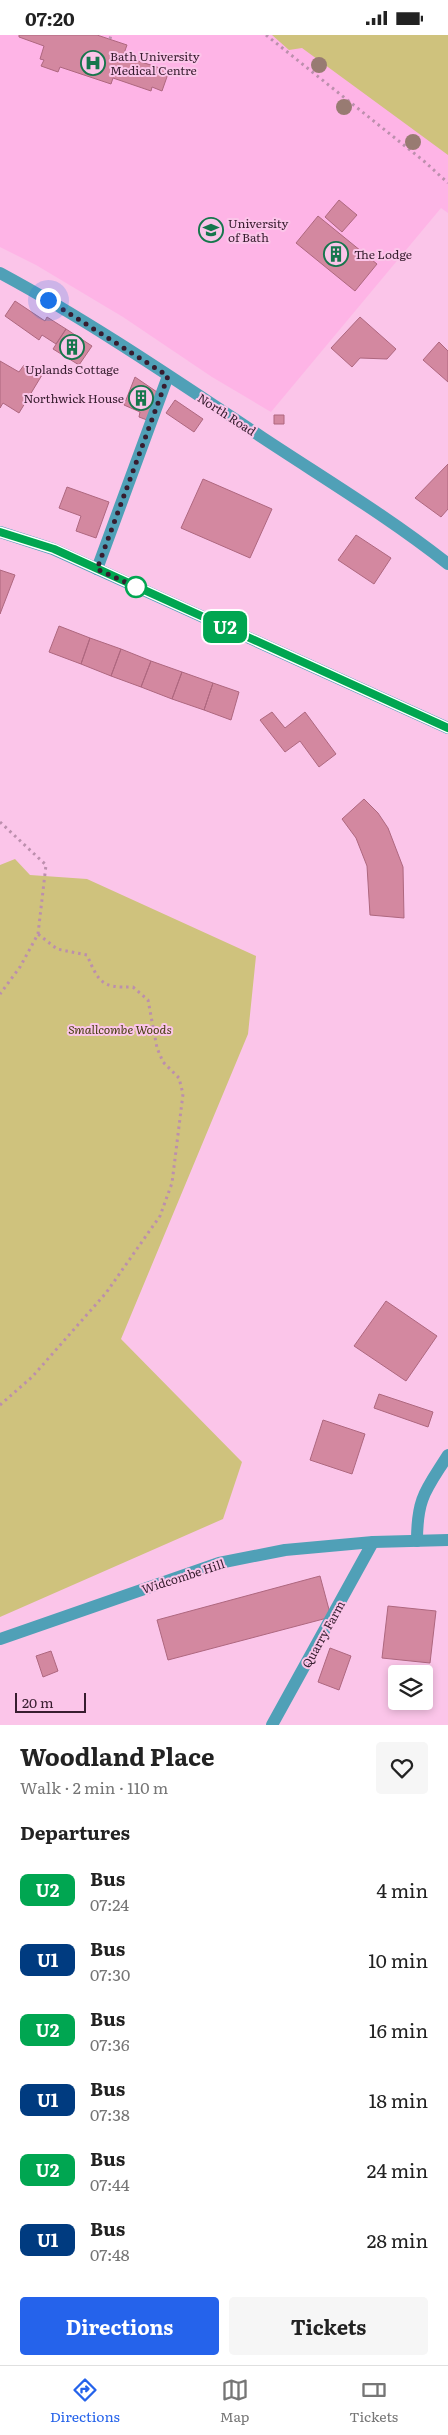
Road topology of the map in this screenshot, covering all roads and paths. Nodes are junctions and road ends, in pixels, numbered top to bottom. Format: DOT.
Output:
graph roads {
  1 [pos="266,35"];
  2 [pos="448,183"];
  3 [pos="0,273"];
  4 [pos="168,376"];
  5 [pos="0,532"];
  6 [pos="448,564"];
  7 [pos="97,569"];
  8 [pos="448,728"];
  9 [pos="0,822"];
  10 [pos="38,933"];
  11 [pos="0,994"];
  12 [pos="0,1405"];
  13 [pos="448,1455"];
  14 [pos="448,1540"];
  15 [pos="417,1541"];
  16 [pos="373,1543"];
  17 [pos="0,1639"];
  18 [pos="272,1725"];
  1 -- 2 [label="path"];
  3 -- 4 [label="street, North Road"];
  4 -- 6 [label="street, North Road"];
  4 -- 7 [label="street"];
  5 -- 7 [label="street"];
  7 -- 8 [label="street"];
  9 -- 10 [label="path"];
  10 -- 11 [label="path"];
  10 -- 12 [label="path"];
  13 -- 15 [label="street"];
  14 -- 15 [label="street, Widcombe Hill"];
  15 -- 16 [label="street, Widcombe Hill"];
  16 -- 17 [label="street, Widcombe Hill"];
  16 -- 18 [label="street, Quarry Farm"];
}
